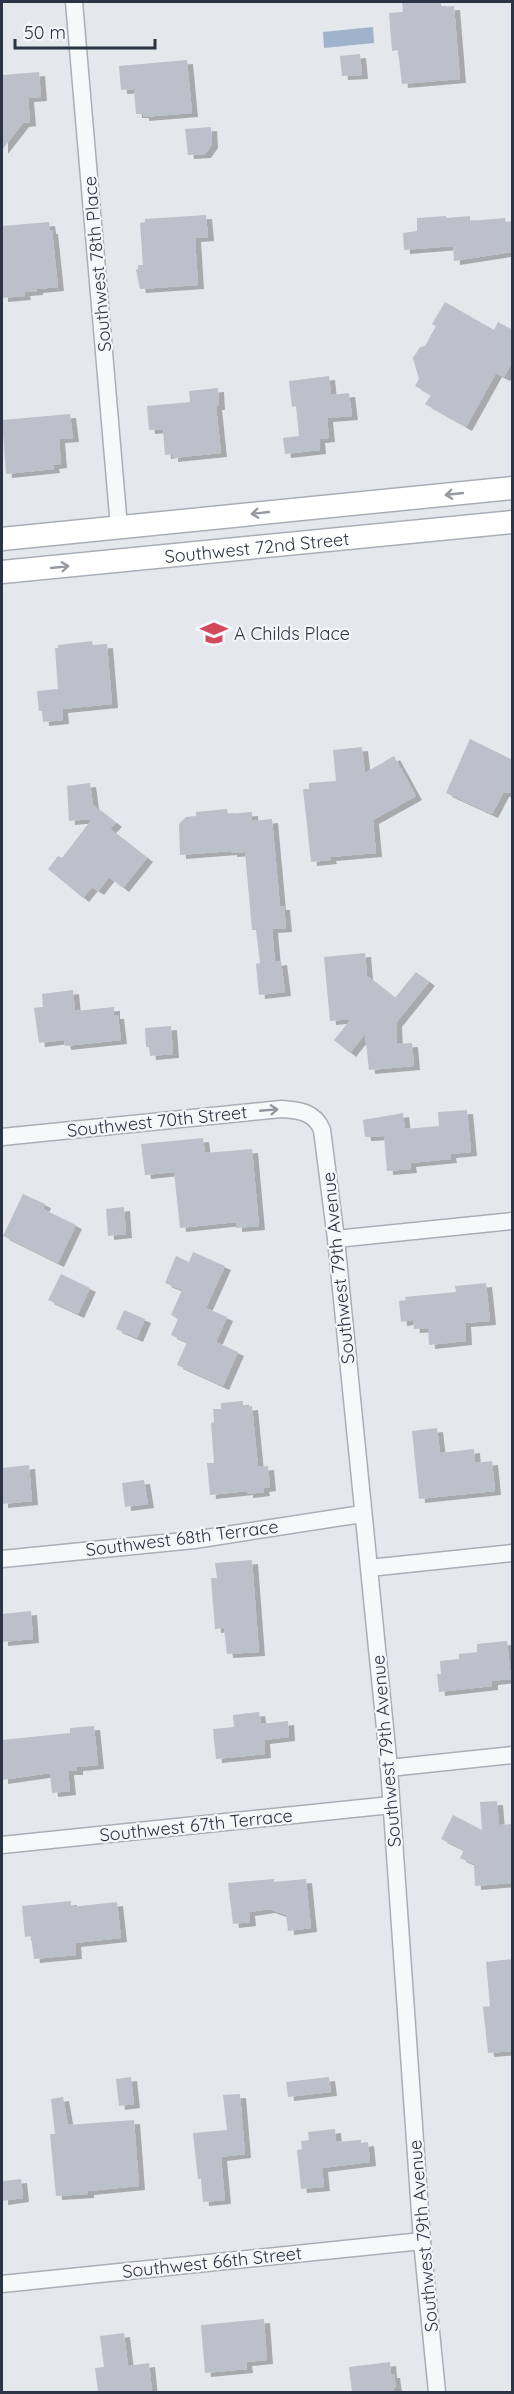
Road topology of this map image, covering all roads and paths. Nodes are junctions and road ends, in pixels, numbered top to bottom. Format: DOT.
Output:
graph roads {
  1 [pos="74,2"];
  2 [pos="513,488"];
  3 [pos="513,522"];
  4 [pos="119,527"];
  5 [pos="2,538"];
  6 [pos="2,573"];
  7 [pos="311,1115"];
  8 [pos="2,1137"];
  9 [pos="513,1221"];
  10 [pos="336,1239"];
  11 [pos="362,1514"];
  12 [pos="513,1553"];
  13 [pos="2,1559"];
  14 [pos="369,1568"];
  15 [pos="513,1755"];
  16 [pos="389,1768"];
  17 [pos="391,1805"];
  18 [pos="2,1845"];
  19 [pos="422,2241"];
  20 [pos="2,2284"];
  21 [pos="437,2392"];
  1 -- 4 [label="street, Southwest 78th Place"];
  2 -- 4 [label="main road, Southwest 72nd Street, one-way"];
  6 -- 3 [label="main road, Southwest 72nd Street, one-way"];
  4 -- 5 [label="main road, Southwest 72nd Street"];
  8 -- 7 [label="street, Southwest 70th Street, one-way"];
  7 -- 10 [label="street, Southwest 79th Avenue"];
  9 -- 10 [label="street"];
  10 -- 11 [label="street, Southwest 79th Avenue"];
  11 -- 13 [label="street, Southwest 68th Terrace"];
  11 -- 14 [label="street, Southwest 79th Avenue"];
  12 -- 14 [label="street"];
  14 -- 16 [label="street, Southwest 79th Avenue"];
  15 -- 16 [label="street"];
  16 -- 17 [label="street, Southwest 79th Avenue"];
  17 -- 18 [label="street, Southwest 67th Terrace"];
  17 -- 19 [label="street, Southwest 79th Avenue"];
  19 -- 20 [label="street, Southwest 66th Street"];
  19 -- 21 [label="street, Southwest 79th Avenue"];
}
